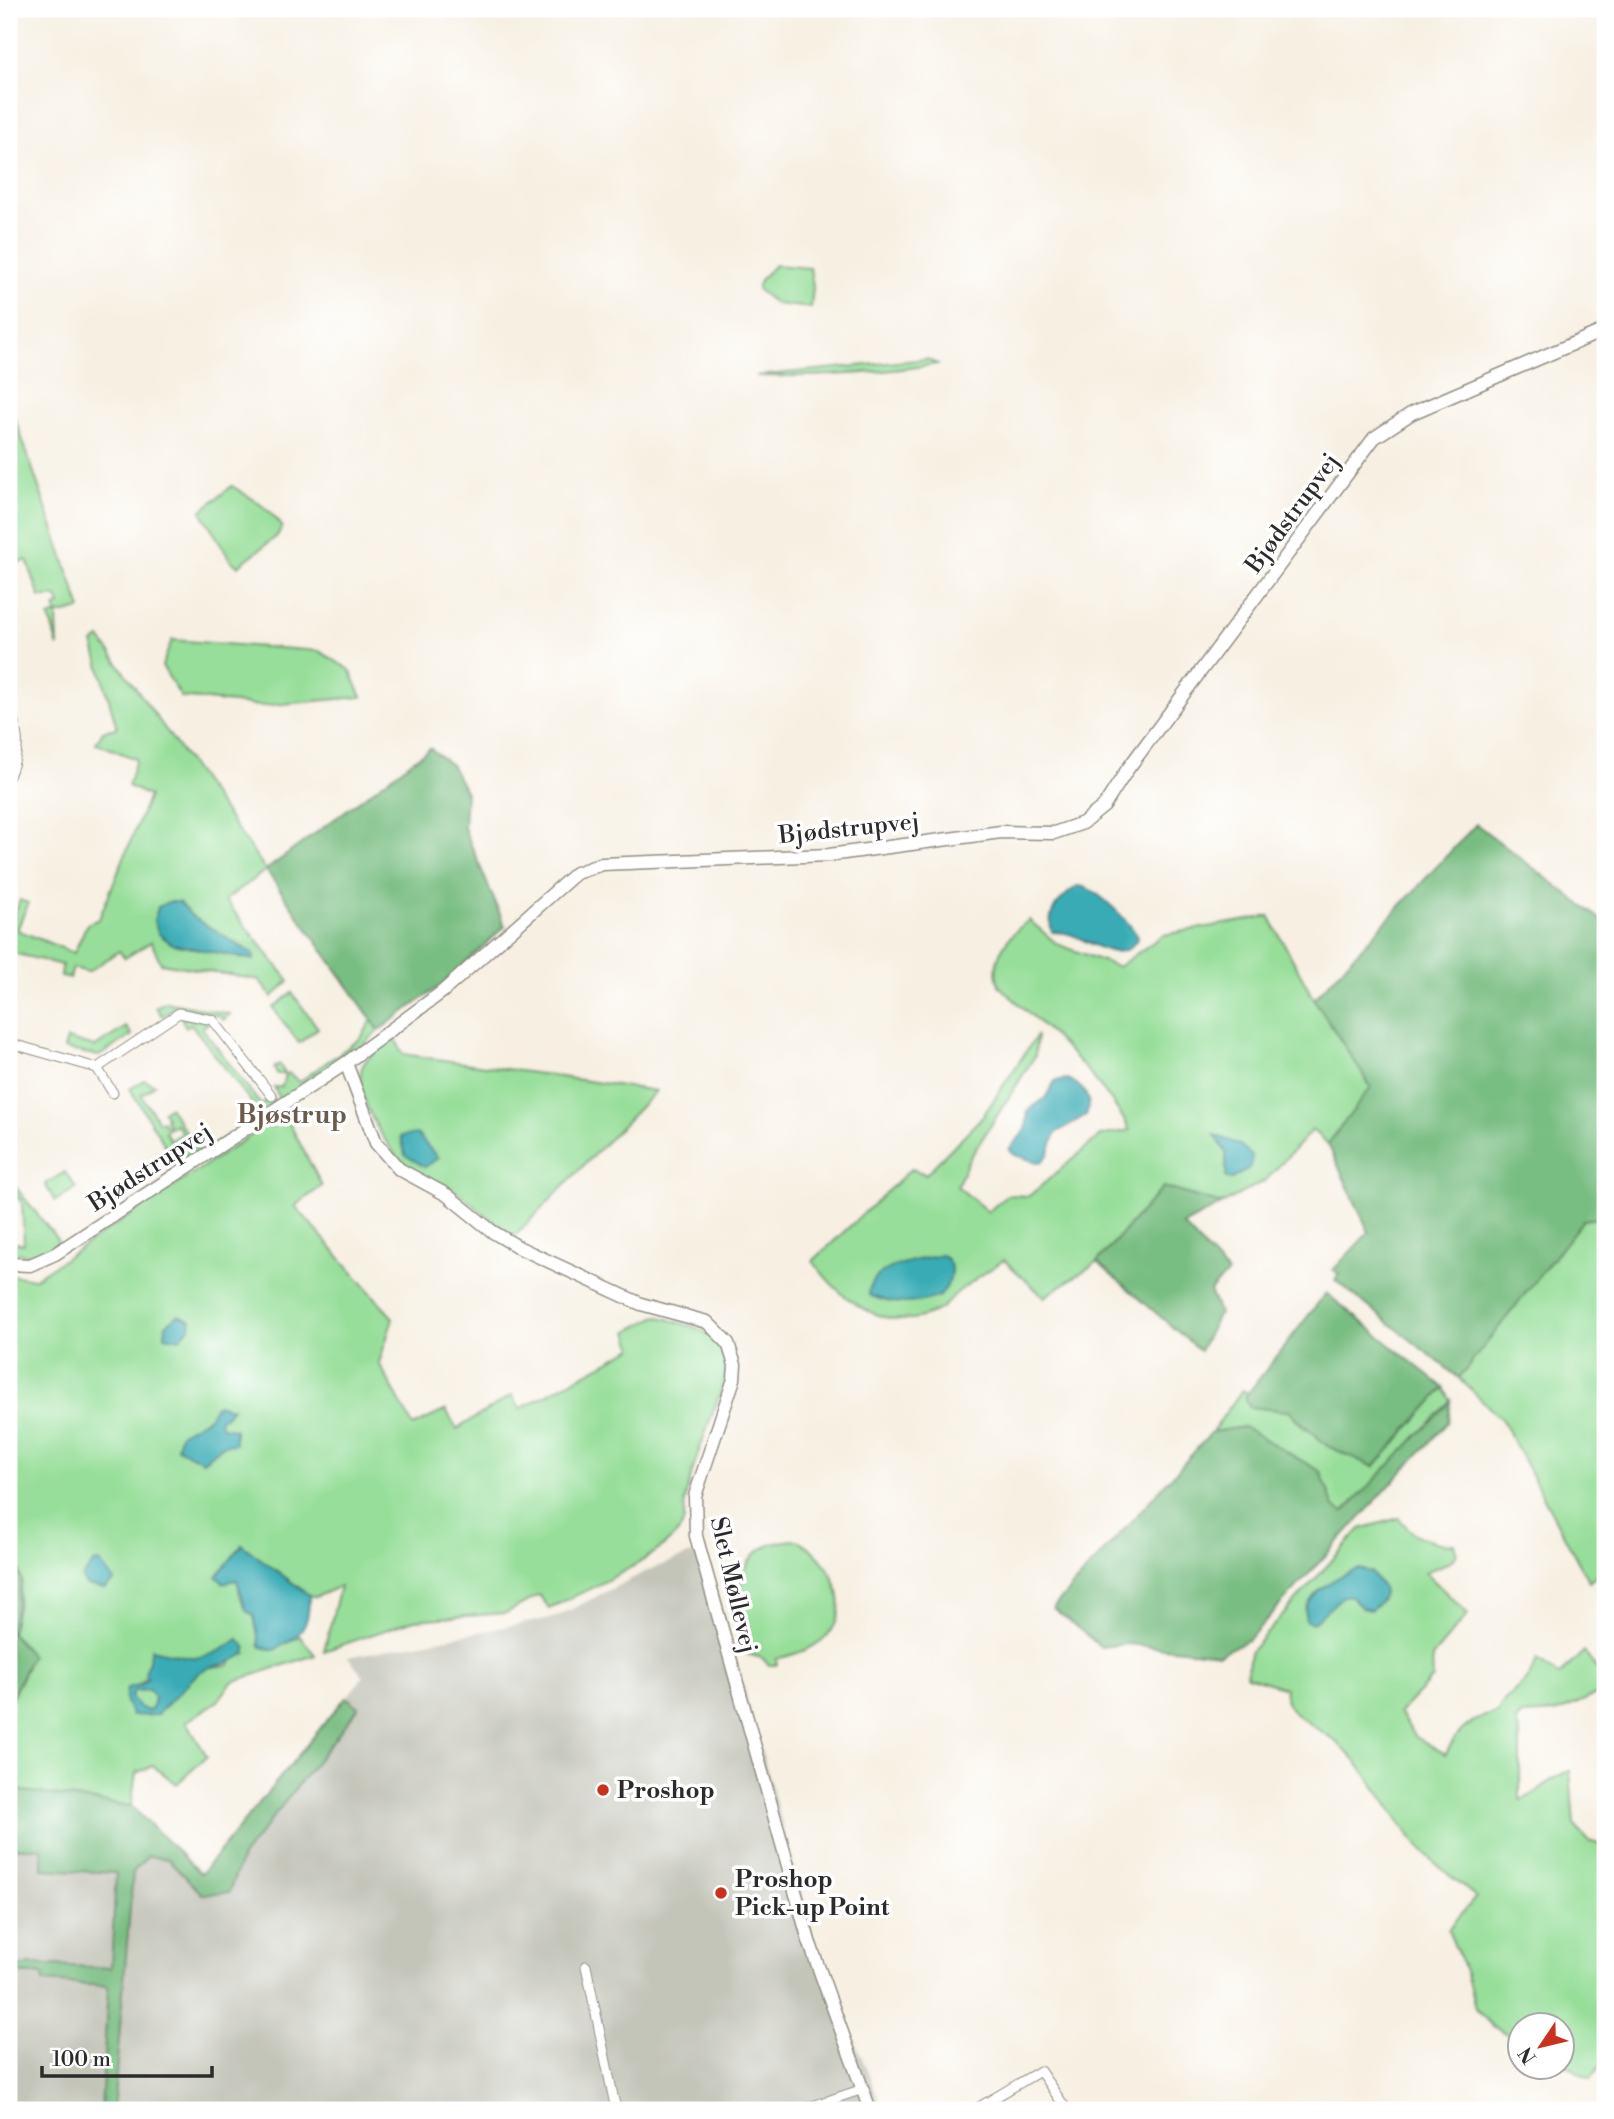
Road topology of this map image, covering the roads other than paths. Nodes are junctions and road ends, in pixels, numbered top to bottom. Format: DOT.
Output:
graph roads {
  1 [pos="1605,330"];
  2 [pos="9,704"];
  3 [pos="9,776"];
  4 [pos="9,1043"];
  5 [pos="346,1063"];
  6 [pos="97,1068"];
  7 [pos="113,1093"];
  8 [pos="272,1096"];
  9 [pos="9,1264"];
  10 [pos="586,1966"];
  11 [pos="863,2089"];
  12 [pos="616,2110"];
  13 [pos="801,2110"];
  14 [pos="870,2110"];
  15 [pos="974,2110"];
  16 [pos="1067,2110"];
  1 -- 5 [label="street, Bjødstrupvej"];
  2 -- 3 [label="street"];
  4 -- 6 [label="street"];
  5 -- 9 [label="street, Bjødstrupvej"];
  5 -- 11 [label="street, Slet Møllevej"];
  6 -- 7 [label="street"];
  6 -- 8 [label="street"];
  10 -- 12 [label="street"];
  11 -- 13 [label="street"];
  11 -- 14 [label="street, Slet Møllevej"];
  15 -- 16 [label="street"];
}
